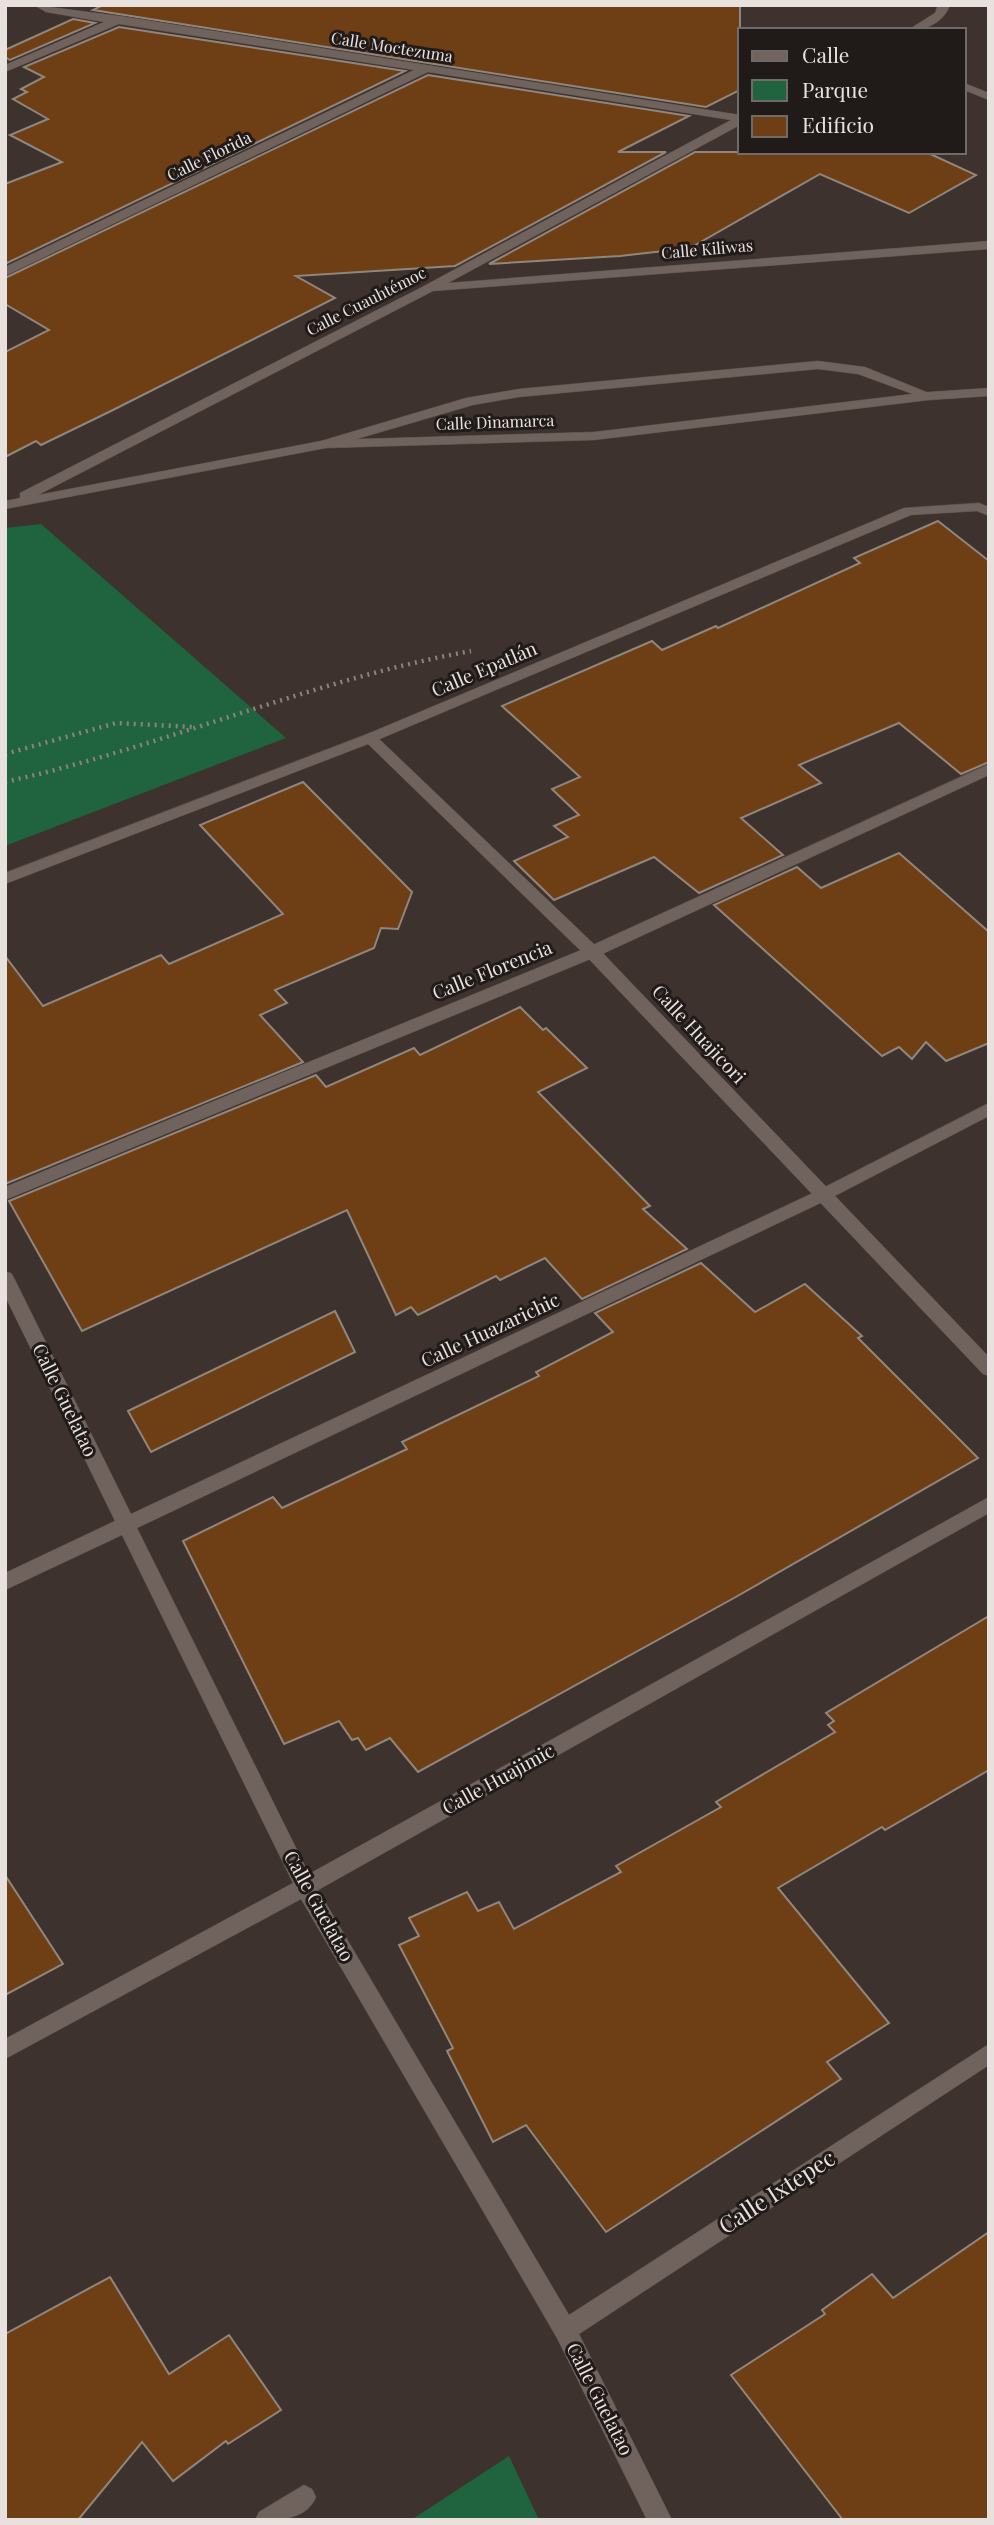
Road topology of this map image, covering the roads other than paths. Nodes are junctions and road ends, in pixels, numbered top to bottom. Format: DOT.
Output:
graph roads {
  1 [pos="944,5"];
  2 [pos="45,6"];
  3 [pos="120,19"];
  4 [pos="917,28"];
  5 [pos="5,69"];
  6 [pos="426,69"];
  7 [pos="966,87"];
  8 [pos="989,97"];
  9 [pos="738,119"];
  10 [pos="738,120"];
  11 [pos="989,245"];
  12 [pos="5,272"];
  13 [pos="428,289"];
  14 [pos="989,392"];
  15 [pos="929,396"];
  16 [pos="326,444"];
  17 [pos="6,506"];
  18 [pos="984,509"];
  19 [pos="370,738"];
  20 [pos="989,769"];
  21 [pos="5,879"];
  22 [pos="592,951"];
  23 [pos="989,1109"];
  24 [pos="5,1194"];
  25 [pos="823,1195"];
  26 [pos="5,1278"];
  27 [pos="989,1369"];
  28 [pos="989,1504"];
  29 [pos="125,1525"];
  30 [pos="5,1582"];
  31 [pos="305,1887"];
  32 [pos="5,2050"];
  33 [pos="989,2053"];
  34 [pos="565,2330"];
  35 [pos="304,2497"];
  36 [pos="267,2520"];
  37 [pos="660,2520"];
  1 -- 4 [label="street"];
  2 -- 3 [label="street, Calle Moctezuma"];
  3 -- 5 [label="street"];
  3 -- 6 [label="street, Calle Moctezuma"];
  6 -- 9 [label="street, Calle Moctezuma"];
  6 -- 12 [label="street, Calle Florida"];
  7 -- 8 [label="street"];
  10 -- 13 [label="street, Calle Cuauhtémoc"];
  11 -- 13 [label="street, Calle Kiliwas"];
  13 -- 17 [label="street, Calle Cuauhtémoc"];
  14 -- 15 [label="street, Calle Dinamarca"];
  15 -- 16 [label="street, Calle Dinamarca"];
  15 -- 16 [label="street"];
  16 -- 17 [label="street, Calle Dinamarca"];
  18 -- 19 [label="street, Calle Epatlán"];
  19 -- 21 [label="street, Calle Epatlán"];
  19 -- 22 [label="street, Calle Huajicori"];
  20 -- 22 [label="street, Calle Florencia"];
  22 -- 24 [label="street, Calle Florencia"];
  22 -- 25 [label="street, Calle Huajicori"];
  23 -- 25 [label="street, Calle Huazarichic"];
  25 -- 27 [label="street, Calle Huajicori"];
  25 -- 29 [label="street, Calle Huazarichic"];
  26 -- 29 [label="street, Calle Guelatao"];
  28 -- 31 [label="street, Calle Huajimic"];
  29 -- 30 [label="street, Calle Huazarichic"];
  29 -- 31 [label="street, Calle Guelatao"];
  31 -- 32 [label="street, Calle Huajimic"];
  31 -- 34 [label="street, Calle Guelatao"];
  33 -- 34 [label="street, Calle Ixtepec"];
  34 -- 37 [label="street, Calle Guelatao"];
  35 -- 36 [label="street"];
}
